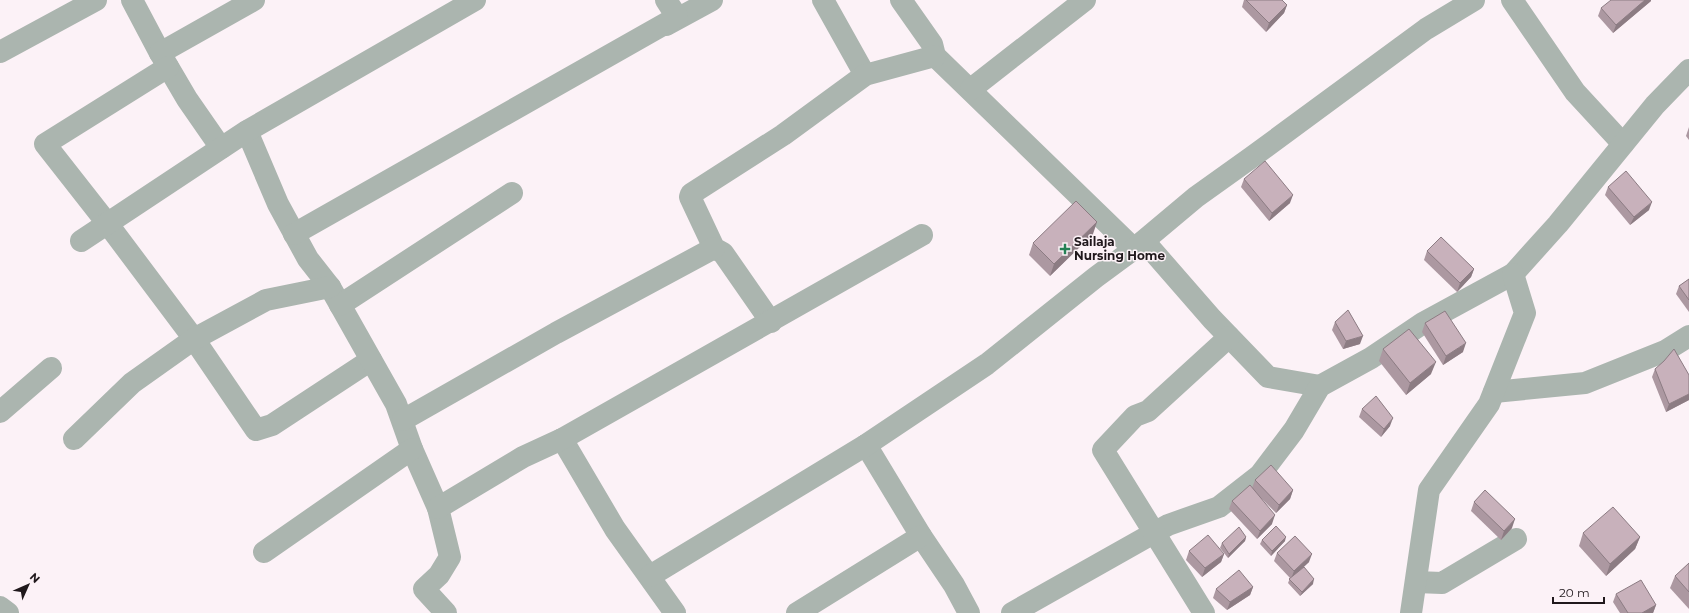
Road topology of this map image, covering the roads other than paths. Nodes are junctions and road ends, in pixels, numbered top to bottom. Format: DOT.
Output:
graph roads {
  1 [pos="96,0"];
  2 [pos="132,0"];
  3 [pos="254,0"];
  4 [pos="475,0"];
  5 [pos="666,0"];
  6 [pos="712,0"];
  7 [pos="824,0"];
  8 [pos="901,0"];
  9 [pos="1085,0"];
  10 [pos="1474,0"];
  11 [pos="1512,0"];
  12 [pos="638,40"];
  13 [pos="0,52"];
  14 [pos="935,56"];
  15 [pos="164,60"];
  16 [pos="1689,70"];
  17 [pos="866,75"];
  18 [pos="971,89"];
  19 [pos="247,131"];
  20 [pos="1623,144"];
  21 [pos="221,148"];
  22 [pos="512,193"];
  23 [pos="108,223"];
  24 [pos="294,234"];
  25 [pos="922,235"];
  26 [pos="81,241"];
  27 [pos="1139,245"];
  28 [pos="714,248"];
  29 [pos="1513,274"];
  30 [pos="335,296"];
  31 [pos="771,322"];
  32 [pos="1689,336"];
  33 [pos="1229,337"];
  34 [pos="194,339"];
  35 [pos="372,360"];
  36 [pos="51,368"];
  37 [pos="1320,386"];
  38 [pos="1494,392"];
  39 [pos="0,412"];
  40 [pos="403,420"];
  41 [pos="74,438"];
  42 [pos="562,439"];
  43 [pos="866,444"];
  44 [pos="412,449"];
  45 [pos="438,508"];
  46 [pos="1154,532"];
  47 [pos="921,536"];
  48 [pos="1516,539"];
  49 [pos="264,552"];
  50 [pos="650,576"];
  51 [pos="1416,582"];
  52 [pos="0,607"];
  53 [pos="8,613"];
  54 [pos="446,613"];
  55 [pos="676,613"];
  56 [pos="797,613"];
  57 [pos="969,613"];
  58 [pos="1012,613"];
  59 [pos="1204,613"];
  60 [pos="1411,613"];
  1 -- 13 [label="street"];
  2 -- 15 [label="street"];
  3 -- 15 [label="street"];
  4 -- 19 [label="street"];
  5 -- 12 [label="street"];
  6 -- 12 [label="street"];
  7 -- 17 [label="street"];
  8 -- 14 [label="street"];
  9 -- 18 [label="street"];
  10 -- 27 [label="street"];
  11 -- 20 [label="street"];
  12 -- 24 [label="street"];
  14 -- 17 [label="street"];
  14 -- 18 [label="street"];
  15 -- 21 [label="street"];
  15 -- 23 [label="street"];
  16 -- 20 [label="street"];
  17 -- 28 [label="street"];
  18 -- 27 [label="street"];
  19 -- 21 [label="street"];
  19 -- 24 [label="street"];
  20 -- 29 [label="street"];
  21 -- 23 [label="street"];
  22 -- 30 [label="street"];
  23 -- 26 [label="street"];
  23 -- 34 [label="street"];
  24 -- 30 [label="street"];
  25 -- 31 [label="street"];
  27 -- 33 [label="street"];
  27 -- 43 [label="street"];
  28 -- 31 [label="street"];
  28 -- 40 [label="street"];
  29 -- 37 [label="street"];
  29 -- 38 [label="street"];
  30 -- 34 [label="street"];
  30 -- 35 [label="street"];
  31 -- 42 [label="street"];
  32 -- 38 [label="street"];
  33 -- 37 [label="street"];
  33 -- 46 [label="street"];
  34 -- 35 [label="street"];
  34 -- 41 [label="street"];
  35 -- 40 [label="street"];
  36 -- 39 [label="street"];
  37 -- 46 [label="street"];
  38 -- 51 [label="street"];
  40 -- 44 [label="street"];
  42 -- 45 [label="street"];
  42 -- 50 [label="street"];
  43 -- 47 [label="street"];
  43 -- 50 [label="street"];
  44 -- 45 [label="street"];
  44 -- 49 [label="street"];
  45 -- 54 [label="street"];
  46 -- 58 [label="street"];
  46 -- 59 [label="street"];
  47 -- 56 [label="street"];
  47 -- 57 [label="street"];
  48 -- 51 [label="street"];
  50 -- 55 [label="street"];
  51 -- 60 [label="street"];
  52 -- 53 [label="street"];
}
